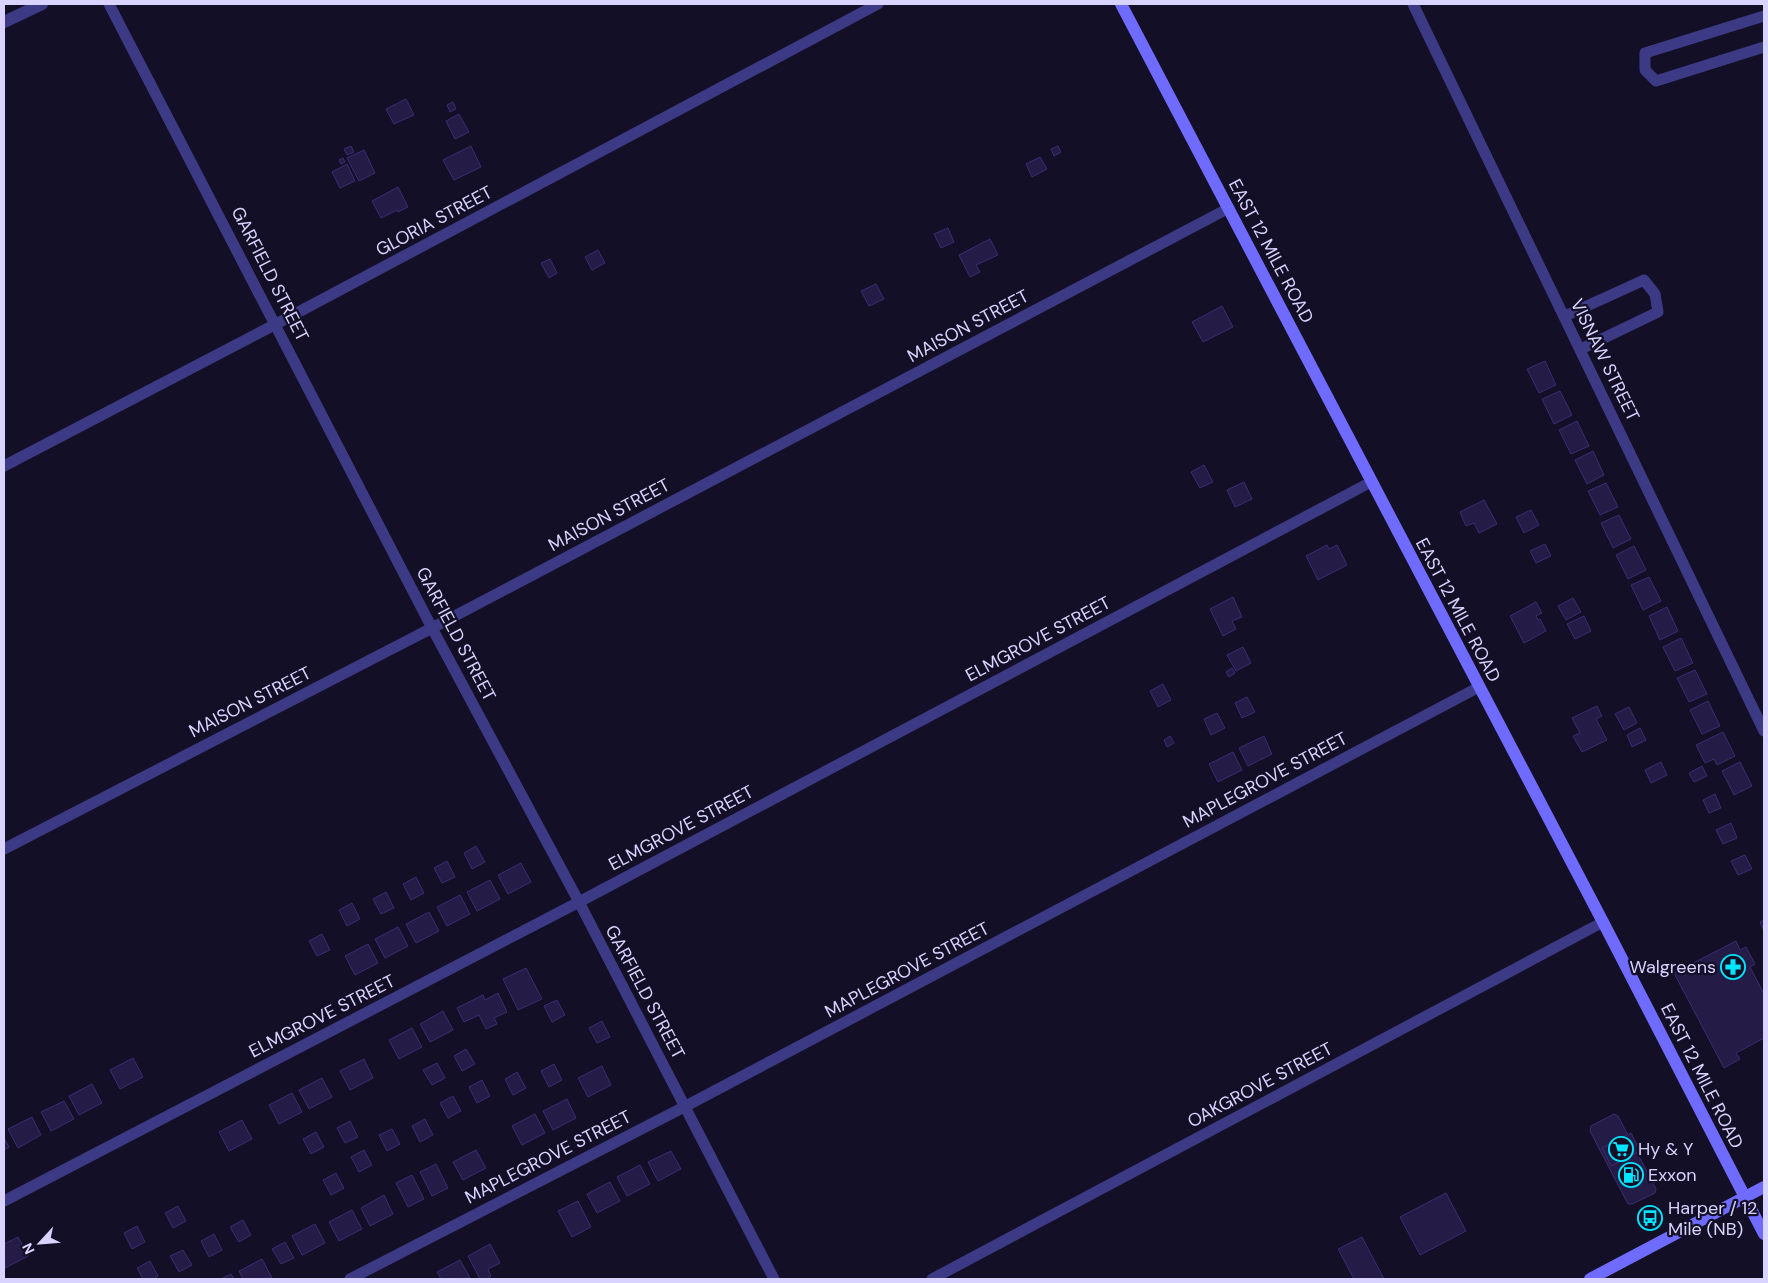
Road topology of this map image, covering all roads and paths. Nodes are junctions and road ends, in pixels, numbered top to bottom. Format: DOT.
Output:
graph roads {
  1 [pos="42,4"];
  2 [pos="109,4"];
  3 [pos="878,4"];
  4 [pos="1122,4"];
  5 [pos="1414,4"];
  6 [pos="1764,16"];
  7 [pos="4,22"];
  8 [pos="1764,47"];
  9 [pos="1229,208"];
  10 [pos="1565,316"];
  11 [pos="276,324"];
  12 [pos="1581,349"];
  13 [pos="4,466"];
  14 [pos="1372,482"];
  15 [pos="432,628"];
  16 [pos="1478,687"];
  17 [pos="1764,731"];
  18 [pos="4,849"];
  19 [pos="579,902"];
  20 [pos="1603,922"];
  21 [pos="686,1106"];
  22 [pos="1764,1187"];
  23 [pos="1745,1197"];
  24 [pos="4,1201"];
  25 [pos="1764,1234"];
  26 [pos="350,1279"];
  27 [pos="774,1279"];
  28 [pos="932,1279"];
  29 [pos="1590,1279"];
  1 -- 7 [label="street"];
  2 -- 11 [label="street, GARFIELD STREET"];
  3 -- 11 [label="street, GLORIA STREET"];
  4 -- 9 [label="main road, EAST 12 MILE ROAD"];
  5 -- 10 [label="street, VISNAW STREET"];
  6 -- 8 [label="street"];
  9 -- 14 [label="main road, EAST 12 MILE ROAD"];
  9 -- 15 [label="street, MAISON STREET"];
  10 -- 12 [label="street, VISNAW STREET"];
  10 -- 12 [label="street"];
  11 -- 13 [label="street, GLORIA STREET"];
  11 -- 15 [label="street, GARFIELD STREET"];
  12 -- 17 [label="street, VISNAW STREET"];
  14 -- 16 [label="main road, EAST 12 MILE ROAD"];
  14 -- 19 [label="street, ELMGROVE STREET"];
  15 -- 18 [label="street, MAISON STREET"];
  15 -- 19 [label="street, GARFIELD STREET"];
  16 -- 20 [label="main road, EAST 12 MILE ROAD"];
  16 -- 21 [label="street, MAPLEGROVE STREET"];
  19 -- 21 [label="street, GARFIELD STREET"];
  19 -- 24 [label="street, ELMGROVE STREET"];
  20 -- 23 [label="main road, EAST 12 MILE ROAD"];
  20 -- 28 [label="street, OAKGROVE STREET"];
  21 -- 26 [label="street, MAPLEGROVE STREET"];
  21 -- 27 [label="street, GARFIELD STREET"];
  22 -- 23 [label="main road"];
  23 -- 25 [label="main road, EAST 12 MILE ROAD"];
  23 -- 29 [label="main road"];
}
